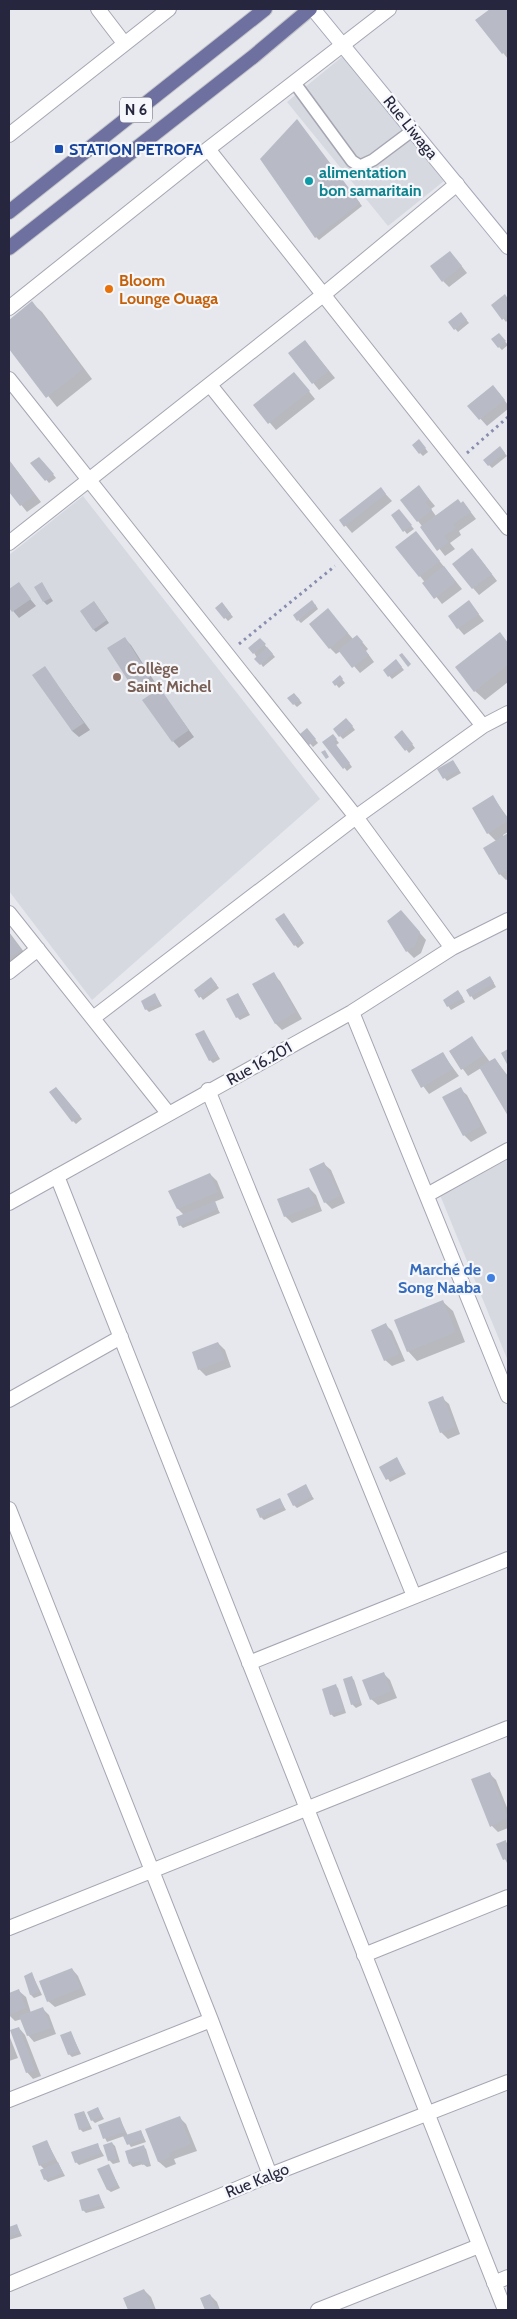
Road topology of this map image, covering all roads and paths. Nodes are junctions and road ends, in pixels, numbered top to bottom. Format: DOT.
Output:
graph roads {
  1 [pos="98,9"];
  2 [pos="169,9"];
  3 [pos="265,9"];
  4 [pos="312,9"];
  5 [pos="390,9"];
  6 [pos="124,43"];
  7 [pos="342,44"];
  8 [pos="294,82"];
  9 [pos="413,130"];
  10 [pos="9,135"];
  11 [pos="208,149"];
  12 [pos="457,184"];
  13 [pos="9,212"];
  14 [pos="508,247"];
  15 [pos="9,248"];
  16 [pos="323,295"];
  17 [pos="9,308"];
  18 [pos="9,379"];
  19 [pos="210,384"];
  20 [pos="508,417"];
  21 [pos="456,462"];
  22 [pos="88,481"];
  23 [pos="508,528"];
  24 [pos="9,543"];
  25 [pos="347,556"];
  26 [pos="225,655"];
  27 [pos="508,713"];
  28 [pos="482,726"];
  29 [pos="356,817"];
  30 [pos="9,913"];
  31 [pos="508,920"];
  32 [pos="452,948"];
  33 [pos="38,949"];
  34 [pos="9,972"];
  35 [pos="352,1012"];
  36 [pos="93,1018"];
  37 [pos="208,1090"];
  38 [pos="168,1113"];
  39 [pos="508,1150"];
  40 [pos="57,1176"];
  41 [pos="427,1195"];
  42 [pos="9,1203"];
  43 [pos="121,1337"];
  44 [pos="508,1396"];
  45 [pos="9,1400"];
  46 [pos="9,1509"];
  47 [pos="508,1559"];
  48 [pos="414,1596"];
  49 [pos="249,1663"];
  50 [pos="508,1728"];
  51 [pos="306,1808"];
  52 [pos="152,1870"];
  53 [pos="508,1897"];
  54 [pos="10,1924"];
  55 [pos="364,1955"];
  56 [pos="211,2020"];
  57 [pos="508,2082"];
  58 [pos="9,2100"];
  59 [pos="427,2114"];
  60 [pos="270,2175"];
  61 [pos="479,2246"];
  62 [pos="508,2277"];
  63 [pos="494,2283"];
  64 [pos="9,2284"];
  65 [pos="318,2310"];
  66 [pos="505,2310"];
  1 -- 6 [label="street"];
  2 -- 6 [label="street"];
  3 -- 13 [label="main road, N 6"];
  4 -- 7 [label="street, Rue Liwaga"];
  4 -- 15 [label="main road, N 6"];
  5 -- 7 [label="street"];
  6 -- 10 [label="street"];
  7 -- 8 [label="street"];
  7 -- 9 [label="street, Rue Liwaga"];
  8 -- 9 [label="lane"];
  8 -- 11 [label="street"];
  9 -- 12 [label="street, Rue Liwaga"];
  11 -- 16 [label="street"];
  11 -- 17 [label="street"];
  12 -- 14 [label="street, Rue Liwaga"];
  12 -- 16 [label="street"];
  16 -- 19 [label="street"];
  16 -- 21 [label="street"];
  18 -- 22 [label="street"];
  19 -- 22 [label="street"];
  19 -- 25 [label="street"];
  20 -- 21 [label="path"];
  21 -- 23 [label="street"];
  22 -- 24 [label="street"];
  22 -- 26 [label="street"];
  25 -- 26 [label="path"];
  25 -- 28 [label="street"];
  26 -- 29 [label="street"];
  27 -- 28 [label="street"];
  28 -- 29 [label="street"];
  29 -- 32 [label="street"];
  29 -- 36 [label="street"];
  30 -- 33 [label="street"];
  31 -- 32 [label="street, Rue 16.201"];
  32 -- 35 [label="street, Rue 16.201"];
  33 -- 34 [label="street"];
  33 -- 36 [label="street"];
  35 -- 37 [label="street, Rue 16.201"];
  35 -- 41 [label="street"];
  36 -- 38 [label="street"];
  37 -- 38 [label="street, Rue 16.201"];
  37 -- 48 [label="street"];
  38 -- 40 [label="street, Rue 16.201"];
  39 -- 41 [label="street"];
  40 -- 42 [label="street, Rue 16.201"];
  40 -- 43 [label="street"];
  41 -- 44 [label="street"];
  43 -- 45 [label="street"];
  43 -- 49 [label="street"];
  46 -- 52 [label="street"];
  47 -- 48 [label="street"];
  48 -- 49 [label="street"];
  49 -- 51 [label="street"];
  50 -- 51 [label="street"];
  51 -- 52 [label="street"];
  51 -- 55 [label="street"];
  52 -- 54 [label="street"];
  52 -- 56 [label="street"];
  53 -- 55 [label="street"];
  55 -- 59 [label="street"];
  56 -- 58 [label="street"];
  56 -- 60 [label="street"];
  57 -- 59 [label="street, Rue Kalgo"];
  59 -- 60 [label="street, Rue Kalgo"];
  59 -- 61 [label="street"];
  60 -- 64 [label="street, Rue Kalgo"];
  61 -- 63 [label="street"];
  61 -- 65 [label="street"];
  62 -- 63 [label="street"];
  63 -- 66 [label="street"];
}
